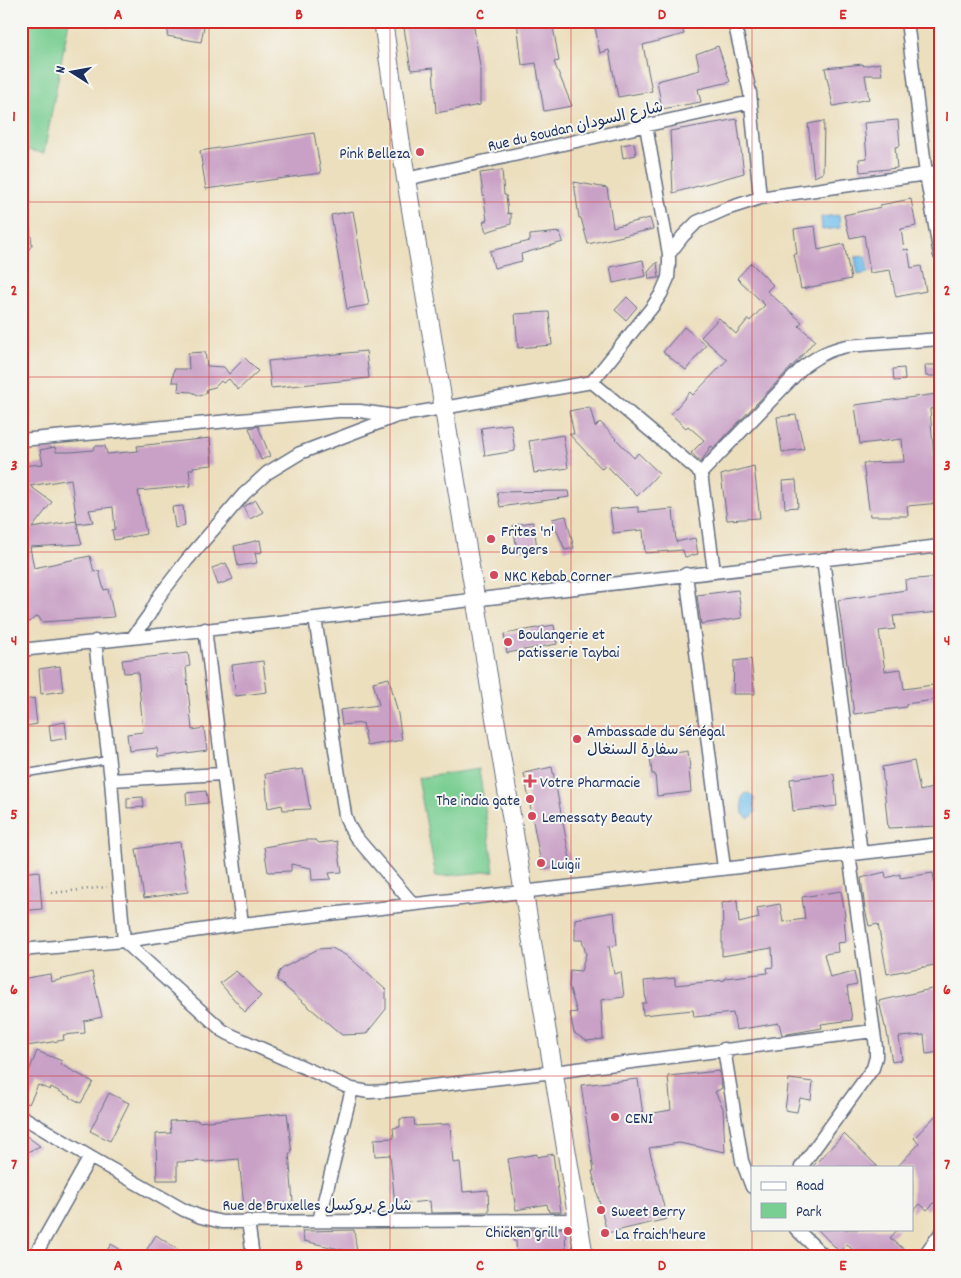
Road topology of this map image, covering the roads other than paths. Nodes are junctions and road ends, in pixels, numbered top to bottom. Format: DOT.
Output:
graph roads {
  1 [pos="383,21"];
  2 [pos="734,21"];
  3 [pos="907,21"];
  4 [pos="751,102"];
  5 [pos="646,126"];
  6 [pos="940,171"];
  7 [pos="926,174"];
  8 [pos="406,179"];
  9 [pos="760,198"];
  10 [pos="669,254"];
  11 [pos="940,255"];
  12 [pos="940,339"];
  13 [pos="592,382"];
  14 [pos="444,408"];
  15 [pos="398,416"];
  16 [pos="21,440"];
  17 [pos="701,473"];
  18 [pos="940,546"];
  19 [pos="823,559"];
  20 [pos="714,571"];
  21 [pos="686,574"];
  22 [pos="475,598"];
  23 [pos="314,618"];
  24 [pos="205,629"];
  25 [pos="133,637"];
  26 [pos="94,641"];
  27 [pos="21,650"];
  28 [pos="108,760"];
  29 [pos="21,774"];
  30 [pos="222,774"];
  31 [pos="111,780"];
  32 [pos="940,844"];
  33 [pos="855,853"];
  34 [pos="724,868"];
  35 [pos="524,891"];
  36 [pos="413,904"];
  37 [pos="242,924"];
  38 [pos="124,941"];
  39 [pos="21,950"];
  40 [pos="873,1030"];
  41 [pos="724,1049"];
  42 [pos="554,1072"];
  43 [pos="352,1089"];
  44 [pos="21,1116"];
  45 [pos="90,1158"];
  46 [pos="802,1166"];
  47 [pos="751,1184"];
  48 [pos="579,1220"];
  49 [pos="248,1221"];
  50 [pos="320,1221"];
  51 [pos="797,1230"];
  52 [pos="940,1234"];
  53 [pos="34,1257"];
  54 [pos="253,1257"];
  55 [pos="584,1257"];
  56 [pos="825,1257"];
  57 [pos="923,1257"];
  1 -- 8 [label="main road"];
  2 -- 4 [label="street"];
  3 -- 7 [label="street"];
  4 -- 5 [label="street, Rue du Soudan شارع السودان"];
  4 -- 9 [label="street"];
  5 -- 8 [label="street, Rue du Soudan شارع السودان"];
  5 -- 10 [label="street"];
  6 -- 7 [label="street"];
  7 -- 9 [label="street"];
  7 -- 11 [label="street"];
  8 -- 14 [label="main road"];
  9 -- 10 [label="street"];
  10 -- 13 [label="street"];
  12 -- 17 [label="street"];
  13 -- 14 [label="street"];
  13 -- 17 [label="street"];
  14 -- 15 [label="street"];
  14 -- 22 [label="main road"];
  15 -- 16 [label="street"];
  15 -- 25 [label="street"];
  17 -- 20 [label="street"];
  18 -- 19 [label="street"];
  19 -- 20 [label="street"];
  19 -- 33 [label="street"];
  20 -- 21 [label="street"];
  21 -- 22 [label="street"];
  21 -- 34 [label="street"];
  22 -- 23 [label="street"];
  22 -- 35 [label="main road"];
  23 -- 24 [label="street"];
  23 -- 36 [label="street"];
  24 -- 25 [label="street"];
  24 -- 30 [label="street"];
  25 -- 26 [label="street"];
  26 -- 27 [label="street"];
  26 -- 28 [label="street"];
  28 -- 29 [label="lane"];
  28 -- 31 [label="street"];
  30 -- 31 [label="street"];
  30 -- 37 [label="street"];
  31 -- 38 [label="street"];
  32 -- 33 [label="street"];
  33 -- 34 [label="street"];
  33 -- 40 [label="street"];
  34 -- 35 [label="street"];
  35 -- 36 [label="street"];
  35 -- 42 [label="main road"];
  36 -- 37 [label="street"];
  37 -- 38 [label="street"];
  38 -- 39 [label="street"];
  38 -- 43 [label="street"];
  40 -- 41 [label="street"];
  40 -- 46 [label="street"];
  41 -- 42 [label="street"];
  41 -- 47 [label="street"];
  42 -- 43 [label="street"];
  42 -- 48 [label="main road"];
  43 -- 50 [label="street"];
  44 -- 45 [label="street, Rue de Bruxelles شارع بروكسل"];
  45 -- 49 [label="street, Rue de Bruxelles شارع بروكسل"];
  45 -- 53 [label="street"];
  48 -- 50 [label="street, Rue de Bruxelles شارع بروكسل"];
  48 -- 55 [label="main road"];
  49 -- 50 [label="street, Rue de Bruxelles شارع بروكسل"];
  49 -- 54 [label="street"];
  51 -- 56 [label="street"];
  52 -- 57 [label="street"];
}
